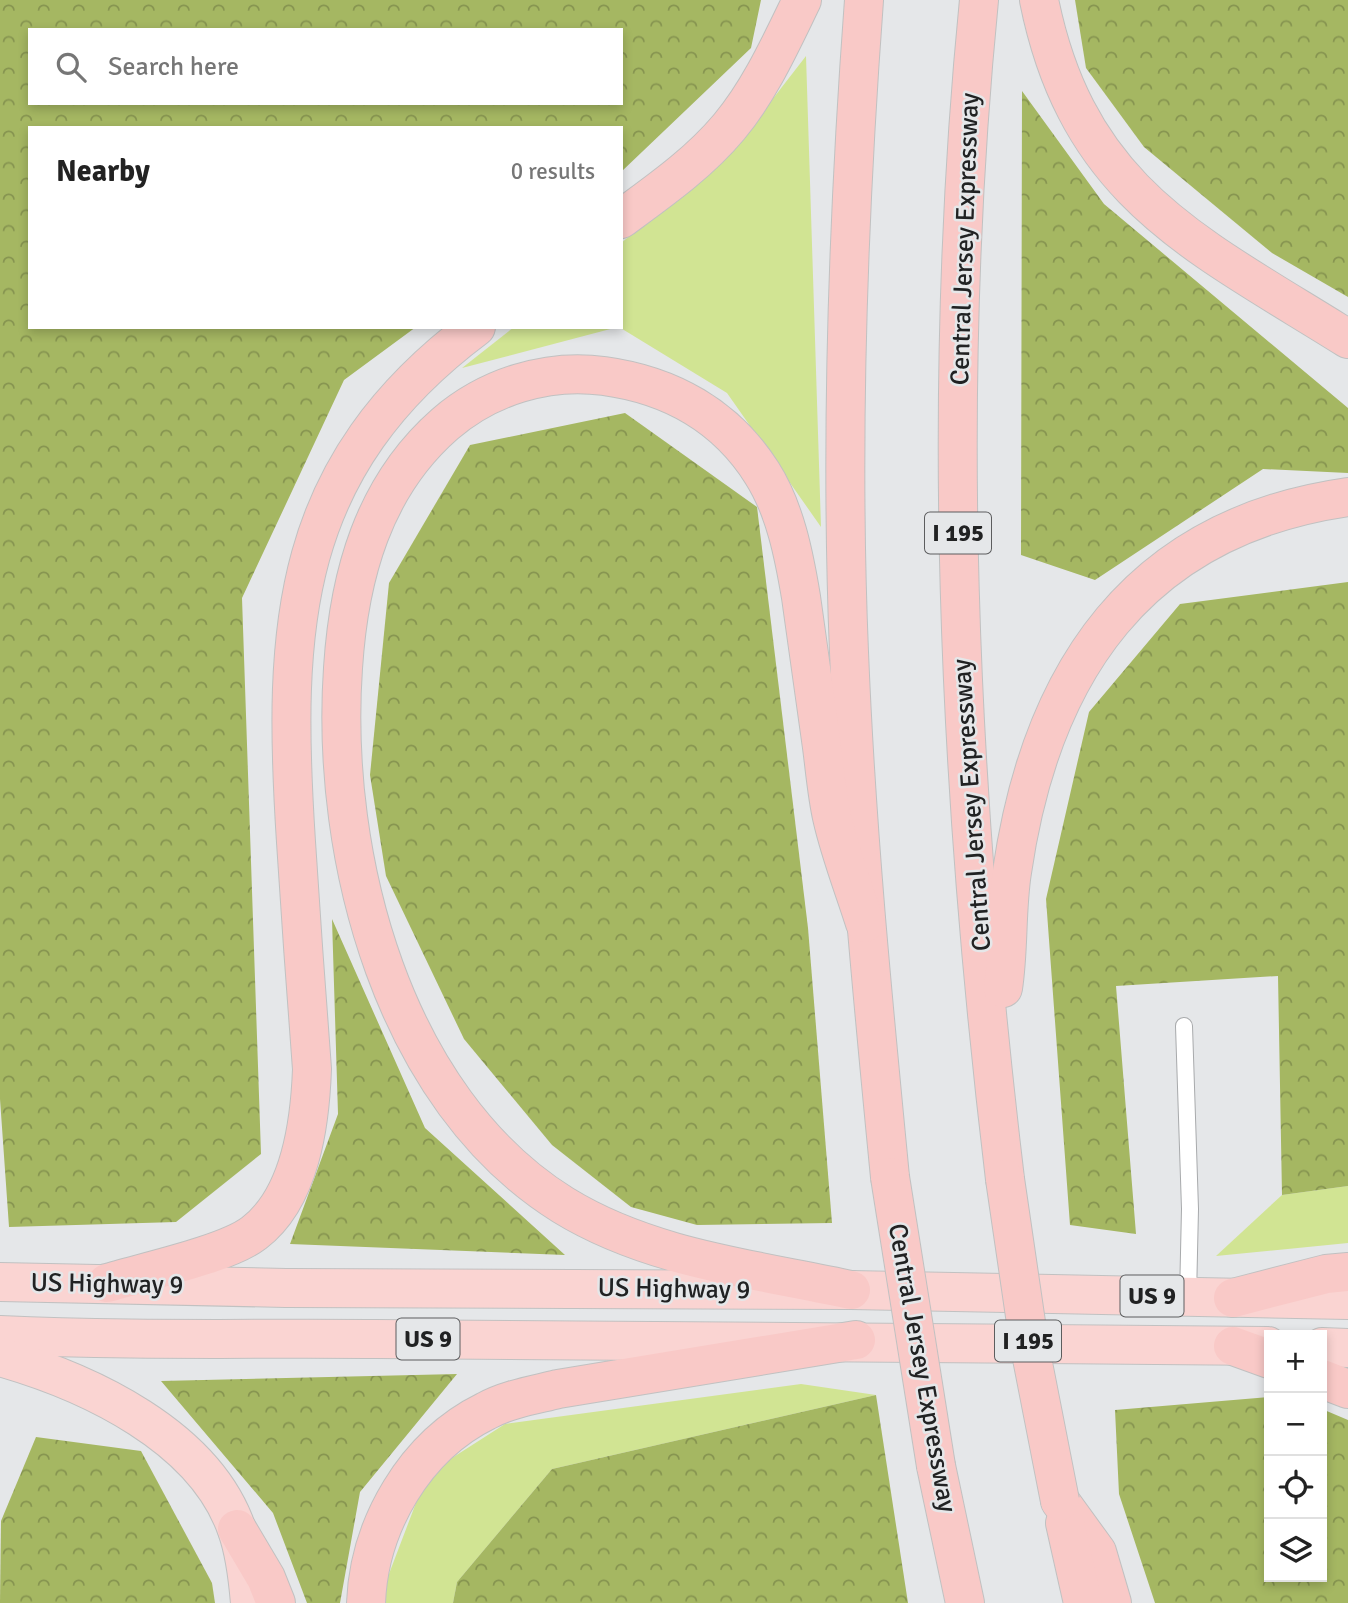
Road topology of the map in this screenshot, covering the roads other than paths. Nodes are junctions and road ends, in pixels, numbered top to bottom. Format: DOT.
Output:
graph roads {
  1 [pos="802,0"];
  2 [pos="864,0"];
  3 [pos="979,0"];
  4 [pos="1039,0"];
  5 [pos="623,217"];
  6 [pos="475,329"];
  7 [pos="1348,339"];
  8 [pos="1348,497"];
  9 [pos="864,923"];
  10 [pos="1184,1026"];
  11 [pos="992,1066"];
  12 [pos="1348,1272"];
  13 [pos="0,1282"];
  14 [pos="107,1283"];
  15 [pos="851,1290"];
  16 [pos="1188,1297"];
  17 [pos="1233,1298"];
  18 [pos="1348,1300"];
  19 [pos="0,1335"];
  20 [pos="856,1340"];
  21 [pos="1251,1346"];
  22 [pos="1327,1347"];
  23 [pos="1348,1348"];
  24 [pos="0,1357"];
  25 [pos="1327,1381"];
  26 [pos="1348,1389"];
  27 [pos="1060,1501"];
  28 [pos="237,1529"];
  29 [pos="954,1550"];
  30 [pos="250,1603"];
  31 [pos="275,1603"];
  32 [pos="366,1603"];
  33 [pos="945,1603"];
  34 [pos="965,1603"];
  35 [pos="1083,1603"];
  36 [pos="1112,1603"];
  1 -- 5 [label="highway"];
  2 -- 9 [label="highway, Central Jersey Expressway"];
  3 -- 11 [label="highway, Central Jersey Expressway / I 195"];
  4 -- 7 [label="highway"];
  6 -- 14 [label="highway"];
  8 -- 11 [label="highway"];
  9 -- 15 [label="highway"];
  9 -- 29 [label="highway, Central Jersey Expressway, bridge"];
  10 -- 16 [label="lane"];
  11 -- 27 [label="highway, Central Jersey Expressway / I 195, bridge"];
  12 -- 17 [label="highway"];
  13 -- 14 [label="highway, US Highway 9 / US 9"];
  14 -- 15 [label="highway, US Highway 9 / US 9"];
  15 -- 16 [label="highway, US Highway 9 / US 9"];
  16 -- 17 [label="highway, US Highway 9 / US 9"];
  17 -- 18 [label="highway, US Highway 9 / US 9"];
  19 -- 20 [label="highway, US Highway 9 / US 9"];
  20 -- 21 [label="highway, US Highway 9 / US 9"];
  20 -- 32 [label="highway"];
  22 -- 23 [label="highway"];
  24 -- 28 [label="highway"];
  25 -- 26 [label="highway"];
  27 -- 35 [label="highway, Central Jersey Expressway / I 195"];
  27 -- 36 [label="highway"];
  28 -- 30 [label="highway"];
  28 -- 31 [label="highway"];
  29 -- 33 [label="highway"];
  29 -- 34 [label="highway, Central Jersey Expressway"];
}
